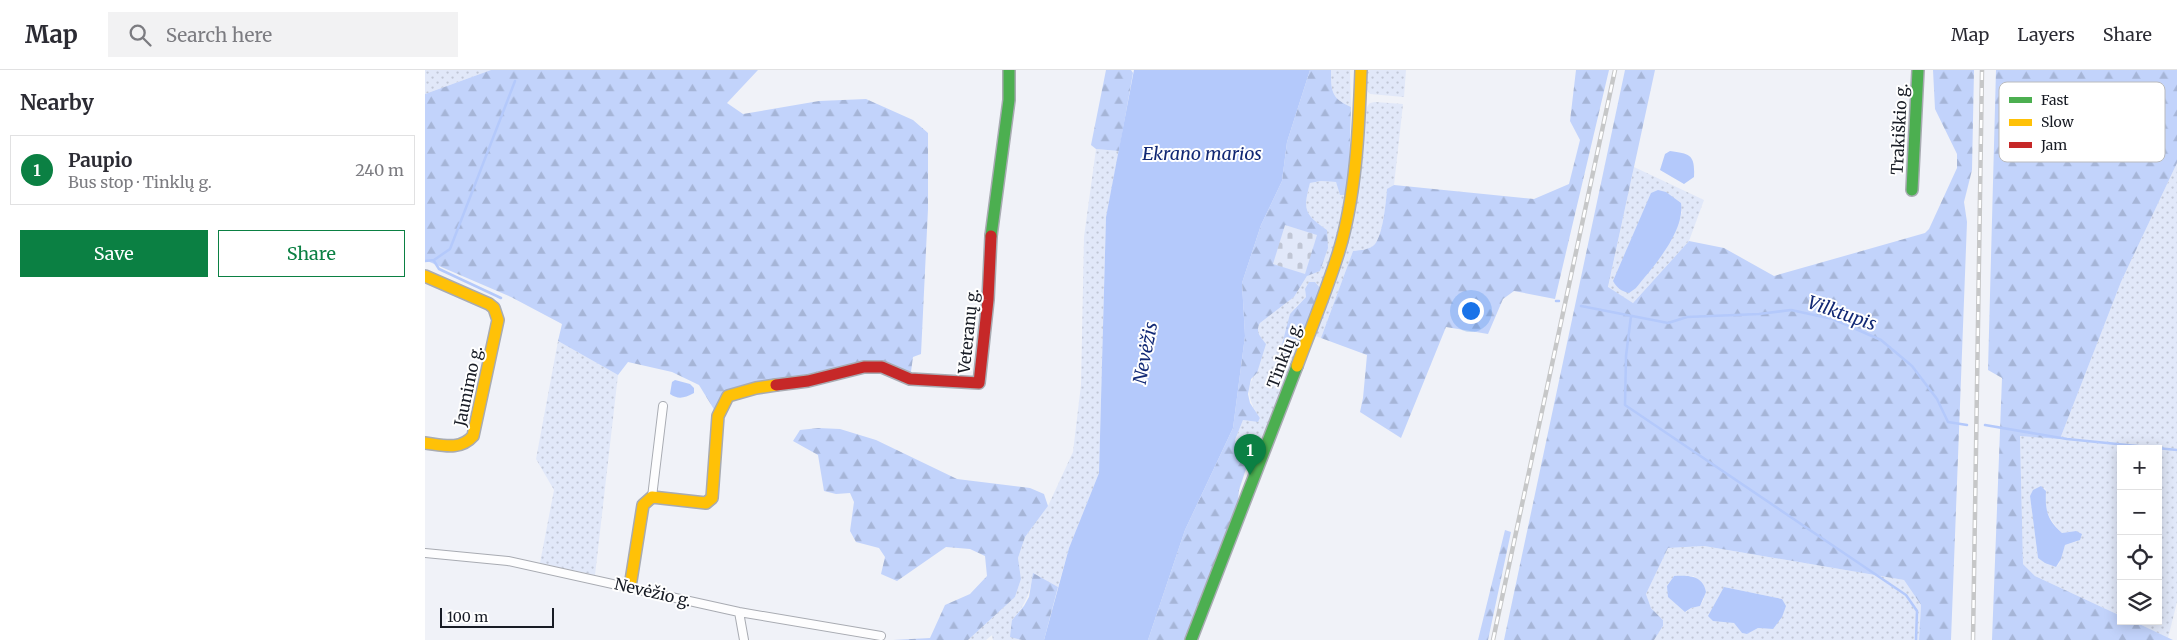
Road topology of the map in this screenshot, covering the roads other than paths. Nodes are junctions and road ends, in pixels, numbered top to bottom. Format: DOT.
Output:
graph roads {
  1 [pos="1009,70"];
  2 [pos="1361,70"];
  3 [pos="1918,70"];
  4 [pos="1912,190"];
  5 [pos="425,276"];
  6 [pos="663,406"];
  7 [pos="425,443"];
  8 [pos="652,497"];
  9 [pos="425,553"];
  10 [pos="630,587"];
  11 [pos="739,612"];
  12 [pos="881,636"];
  13 [pos="744,640"];
  14 [pos="1191,640"];
  1 -- 8 [label="street, Veteranų g."];
  2 -- 14 [label="street, Tinklų g."];
  3 -- 4 [label="street, Trakiškio g."];
  5 -- 7 [label="street, Jaunimo g."];
  6 -- 8 [label="street"];
  8 -- 10 [label="street"];
  9 -- 10 [label="street, Nevėžio g."];
  10 -- 11 [label="street, Nevėžio g."];
  11 -- 12 [label="street, Nevėžio g."];
  11 -- 13 [label="street"];
}
